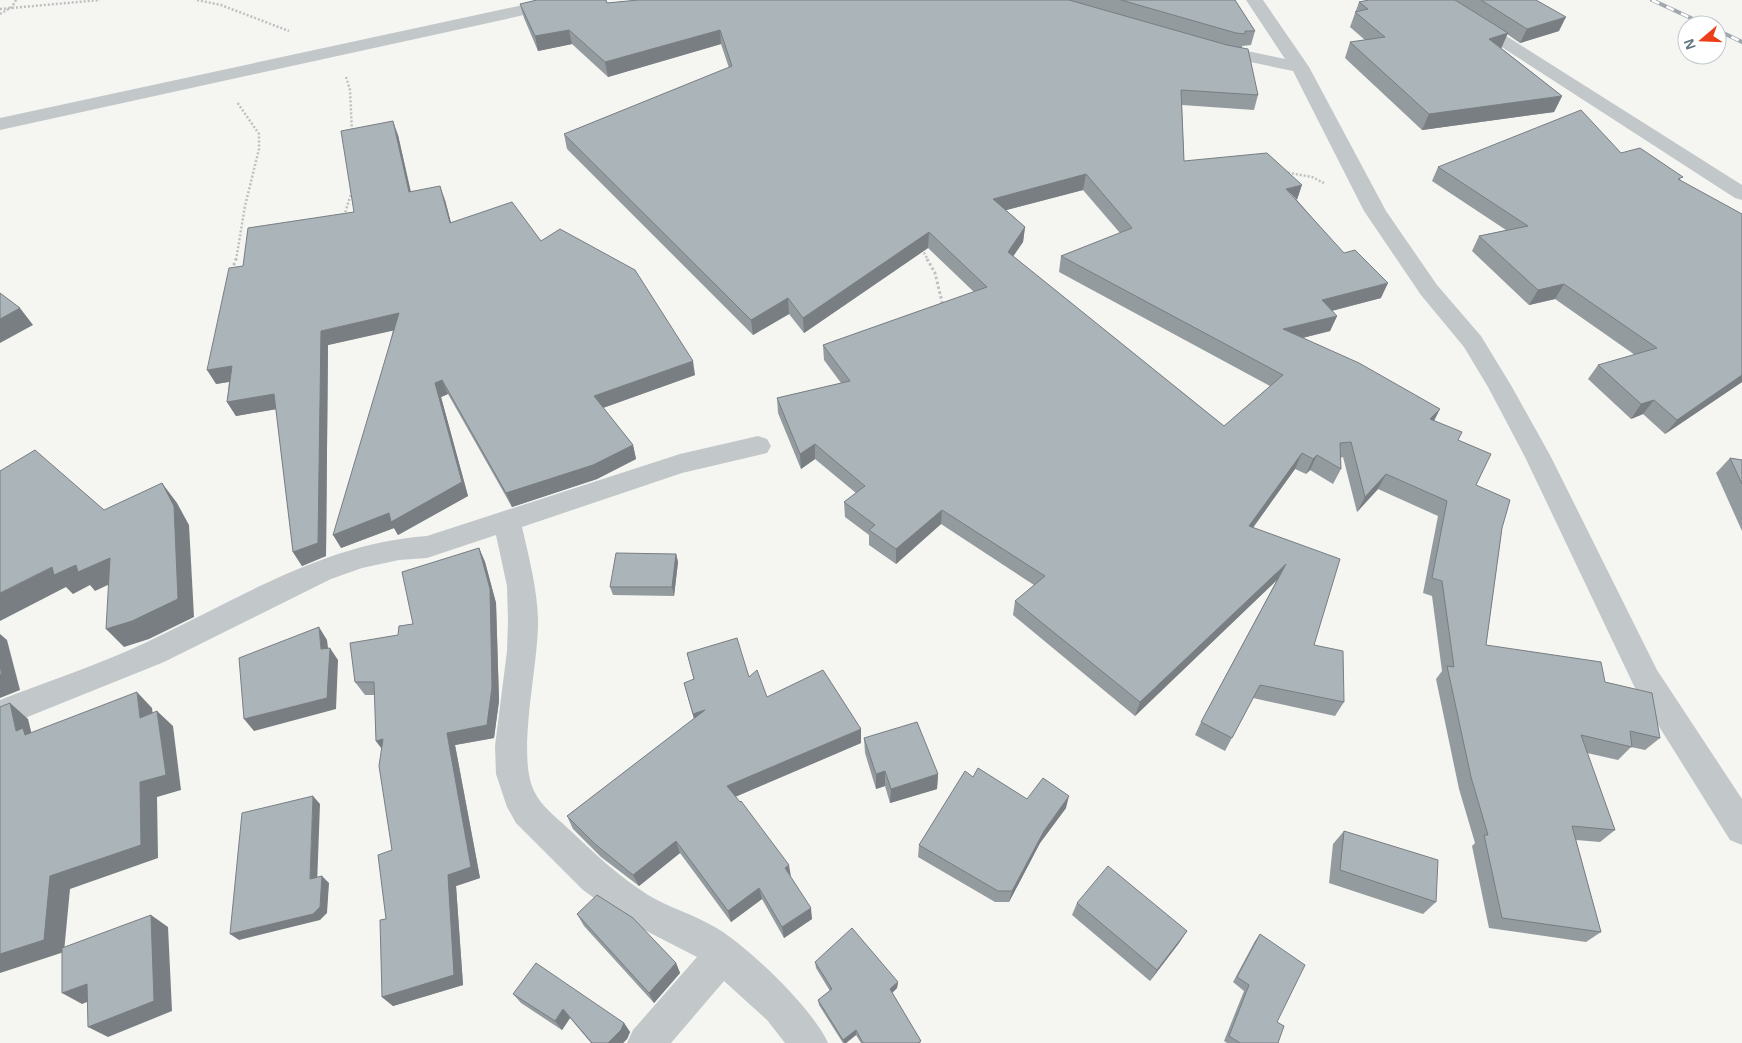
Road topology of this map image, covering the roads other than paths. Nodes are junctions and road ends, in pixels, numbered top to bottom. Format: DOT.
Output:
graph roads {
  1 [pos="570,0"];
  2 [pos="1254,0"];
  3 [pos="1437,0"];
  4 [pos="1196,44"];
  5 [pos="1300,67"];
  6 [pos="0,124"];
  7 [pos="1742,194"];
  8 [pos="758,446"];
  9 [pos="507,522"];
  10 [pos="0,714"];
  11 [pos="1742,828"];
  12 [pos="723,954"];
  13 [pos="646,1043"];
  14 [pos="809,1043"];
  1 -- 6 [label="street"];
  2 -- 5 [label="street"];
  3 -- 7 [label="street"];
  4 -- 5 [label="street"];
  5 -- 11 [label="street"];
  8 -- 9 [label="street"];
  9 -- 10 [label="street"];
  9 -- 12 [label="street"];
  12 -- 13 [label="street"];
  12 -- 14 [label="street"];
}
